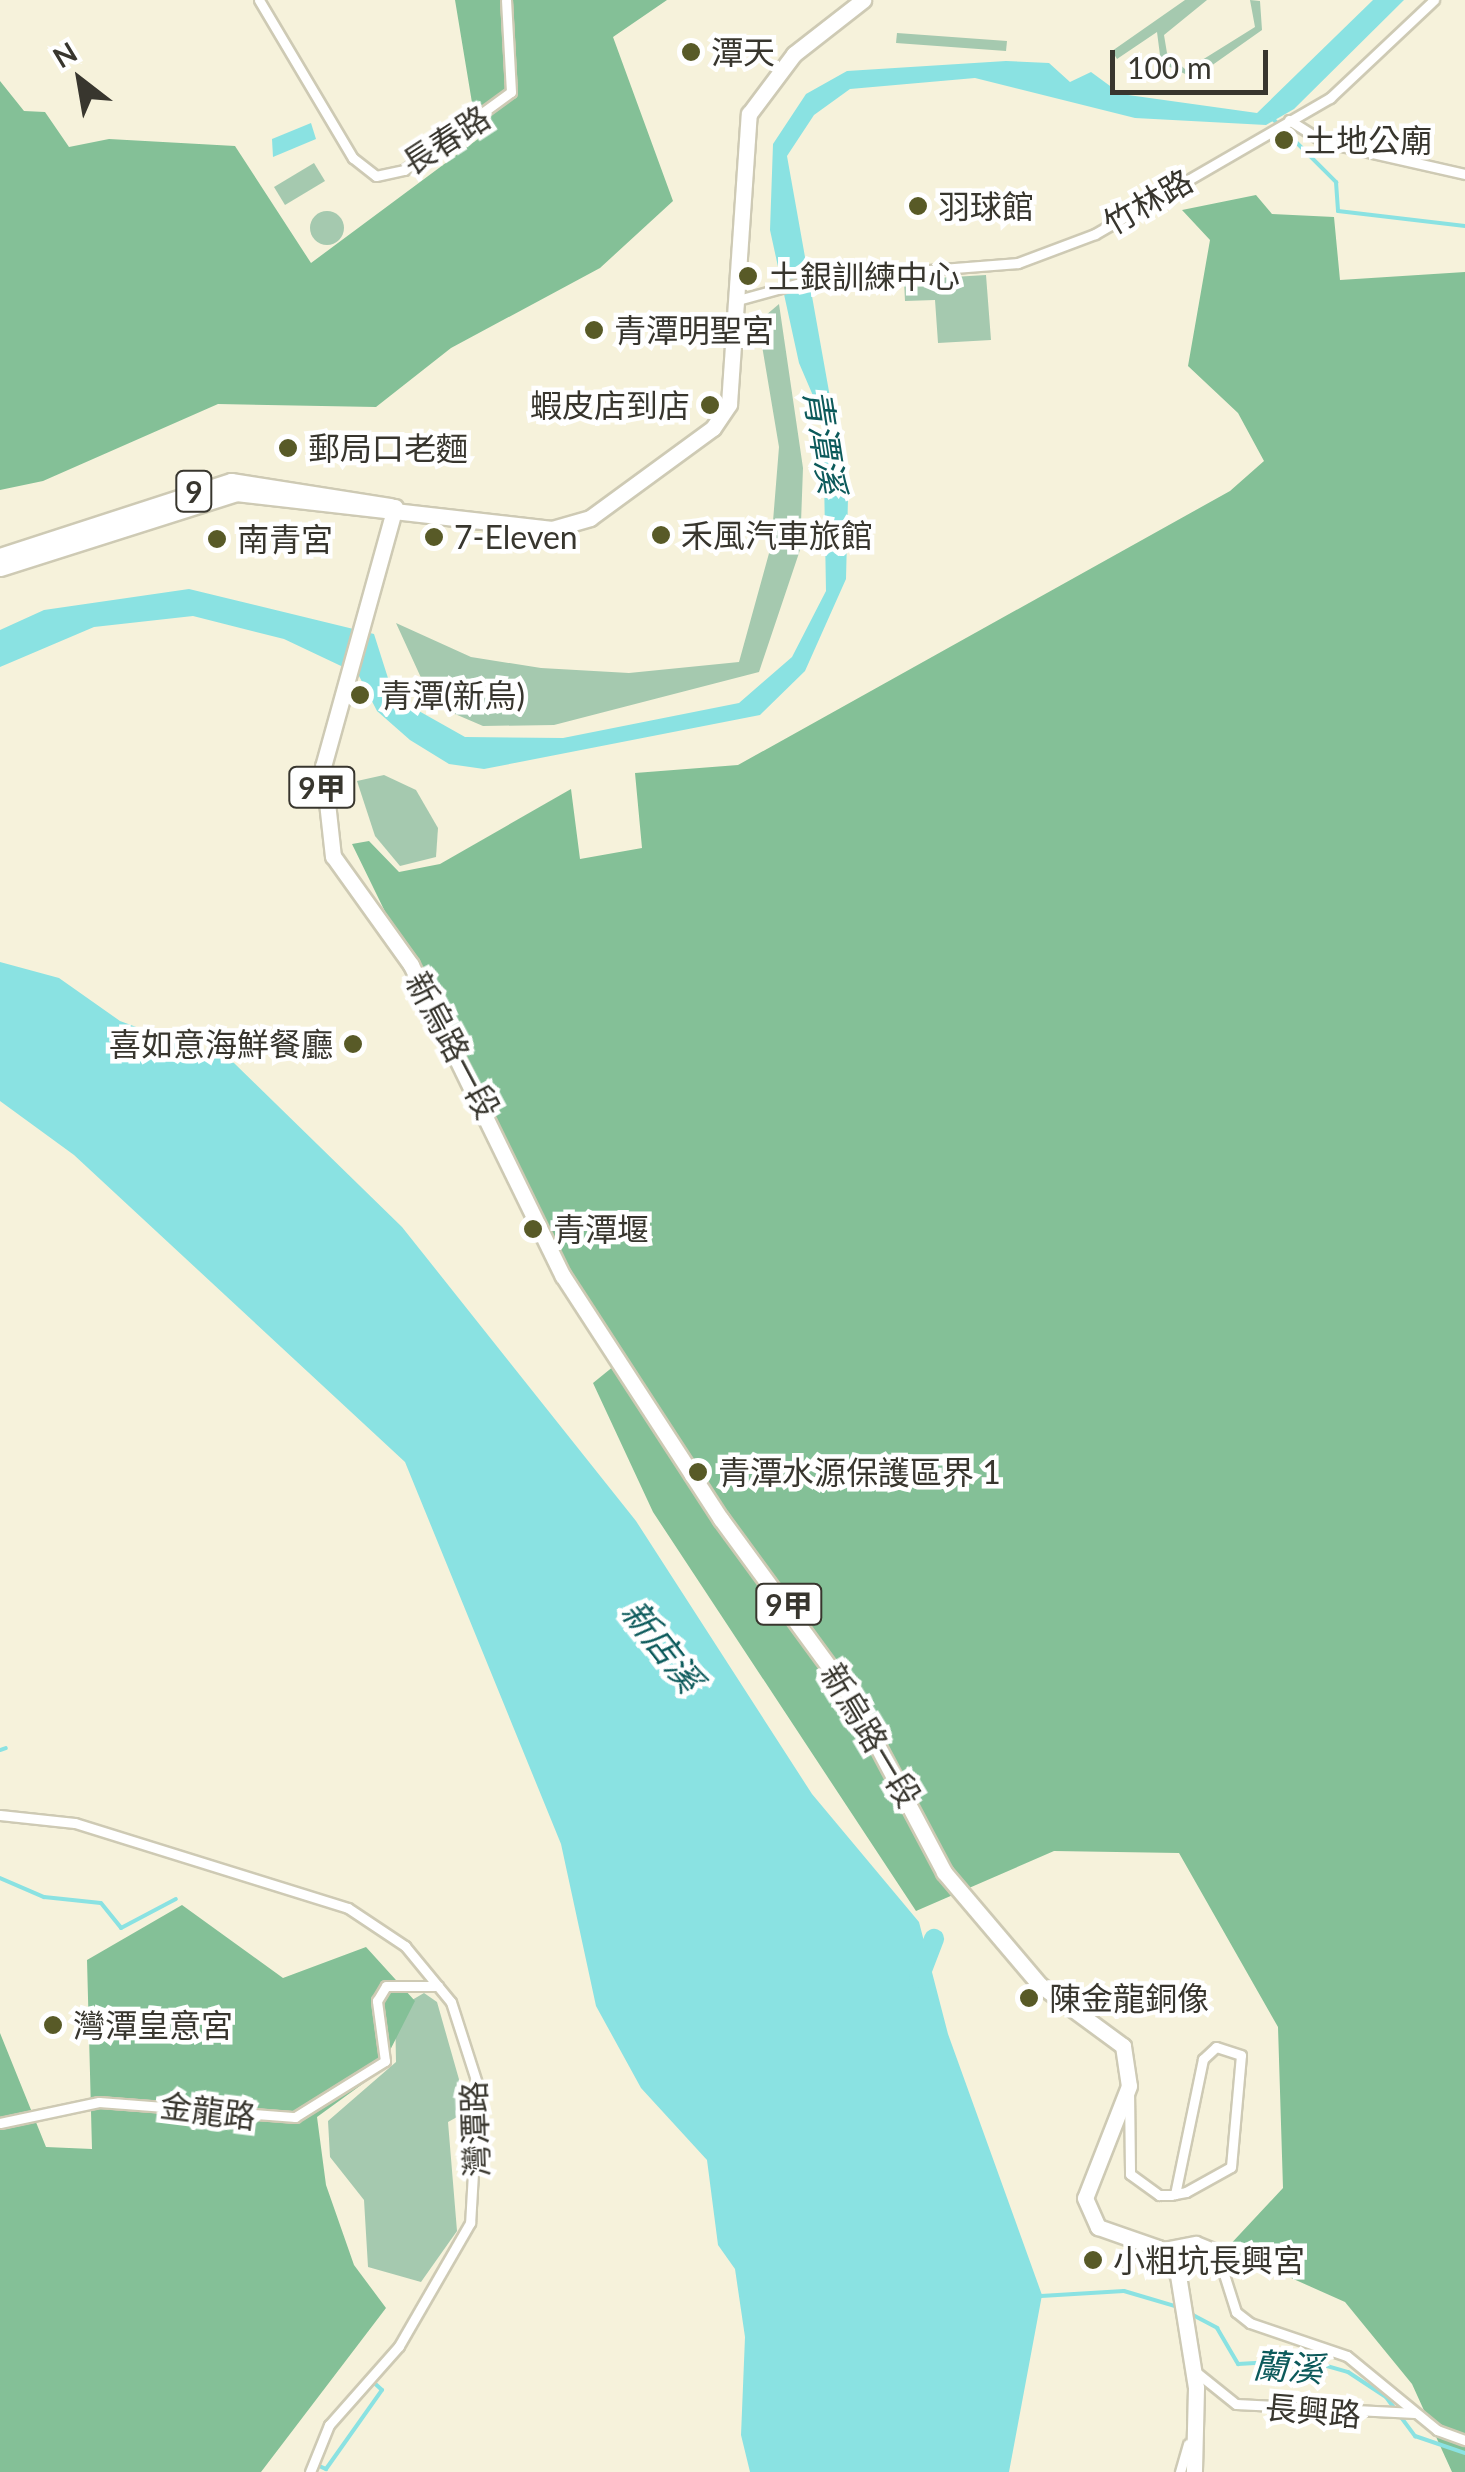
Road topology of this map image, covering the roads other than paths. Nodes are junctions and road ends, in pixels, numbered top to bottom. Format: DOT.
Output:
graph roads {
  1 [pos="259,0"];
  2 [pos="506,0"];
  3 [pos="1434,0"];
  4 [pos="860,1"];
  5 [pos="1289,120"];
  6 [pos="1465,174"];
  7 [pos="738,300"];
  8 [pos="395,507"];
  9 [pos="0,556"];
  10 [pos="0,568"];
  11 [pos="0,1814"];
  12 [pos="440,1987"];
  13 [pos="1129,2086"];
  14 [pos="0,2124"];
  15 [pos="1175,2194"];
  16 [pos="1158,2248"];
  17 [pos="1194,2370"];
  18 [pos="1196,2388"];
  19 [pos="1412,2414"];
  20 [pos="1465,2440"];
  21 [pos="310,2472"];
  22 [pos="1180,2472"];
  23 [pos="1194,2472"];
  1 -- 2 [label="street, 長春路"];
  3 -- 5 [label="street, 竹林路"];
  4 -- 7 [label="main road, 9"];
  5 -- 6 [label="street"];
  5 -- 7 [label="street, 竹林路"];
  7 -- 8 [label="main road, 9"];
  8 -- 9 [label="main road, 9"];
  8 -- 10 [label="main road, 9"];
  8 -- 13 [label="main road, 新烏路一段 / 9甲"];
  11 -- 12 [label="street, 灣潭路"];
  12 -- 14 [label="street, 金龍路"];
  12 -- 21 [label="street, 灣潭路"];
  13 -- 15 [label="street"];
  13 -- 16 [label="main road"];
  15 -- 15 [label="street"];
  16 -- 17 [label="main road"];
  16 -- 19 [label="street"];
  17 -- 18 [label="main road"];
  17 -- 19 [label="street, 長興路"];
  18 -- 22 [label="street"];
  18 -- 23 [label="main road"];
  19 -- 20 [label="street"];
}
